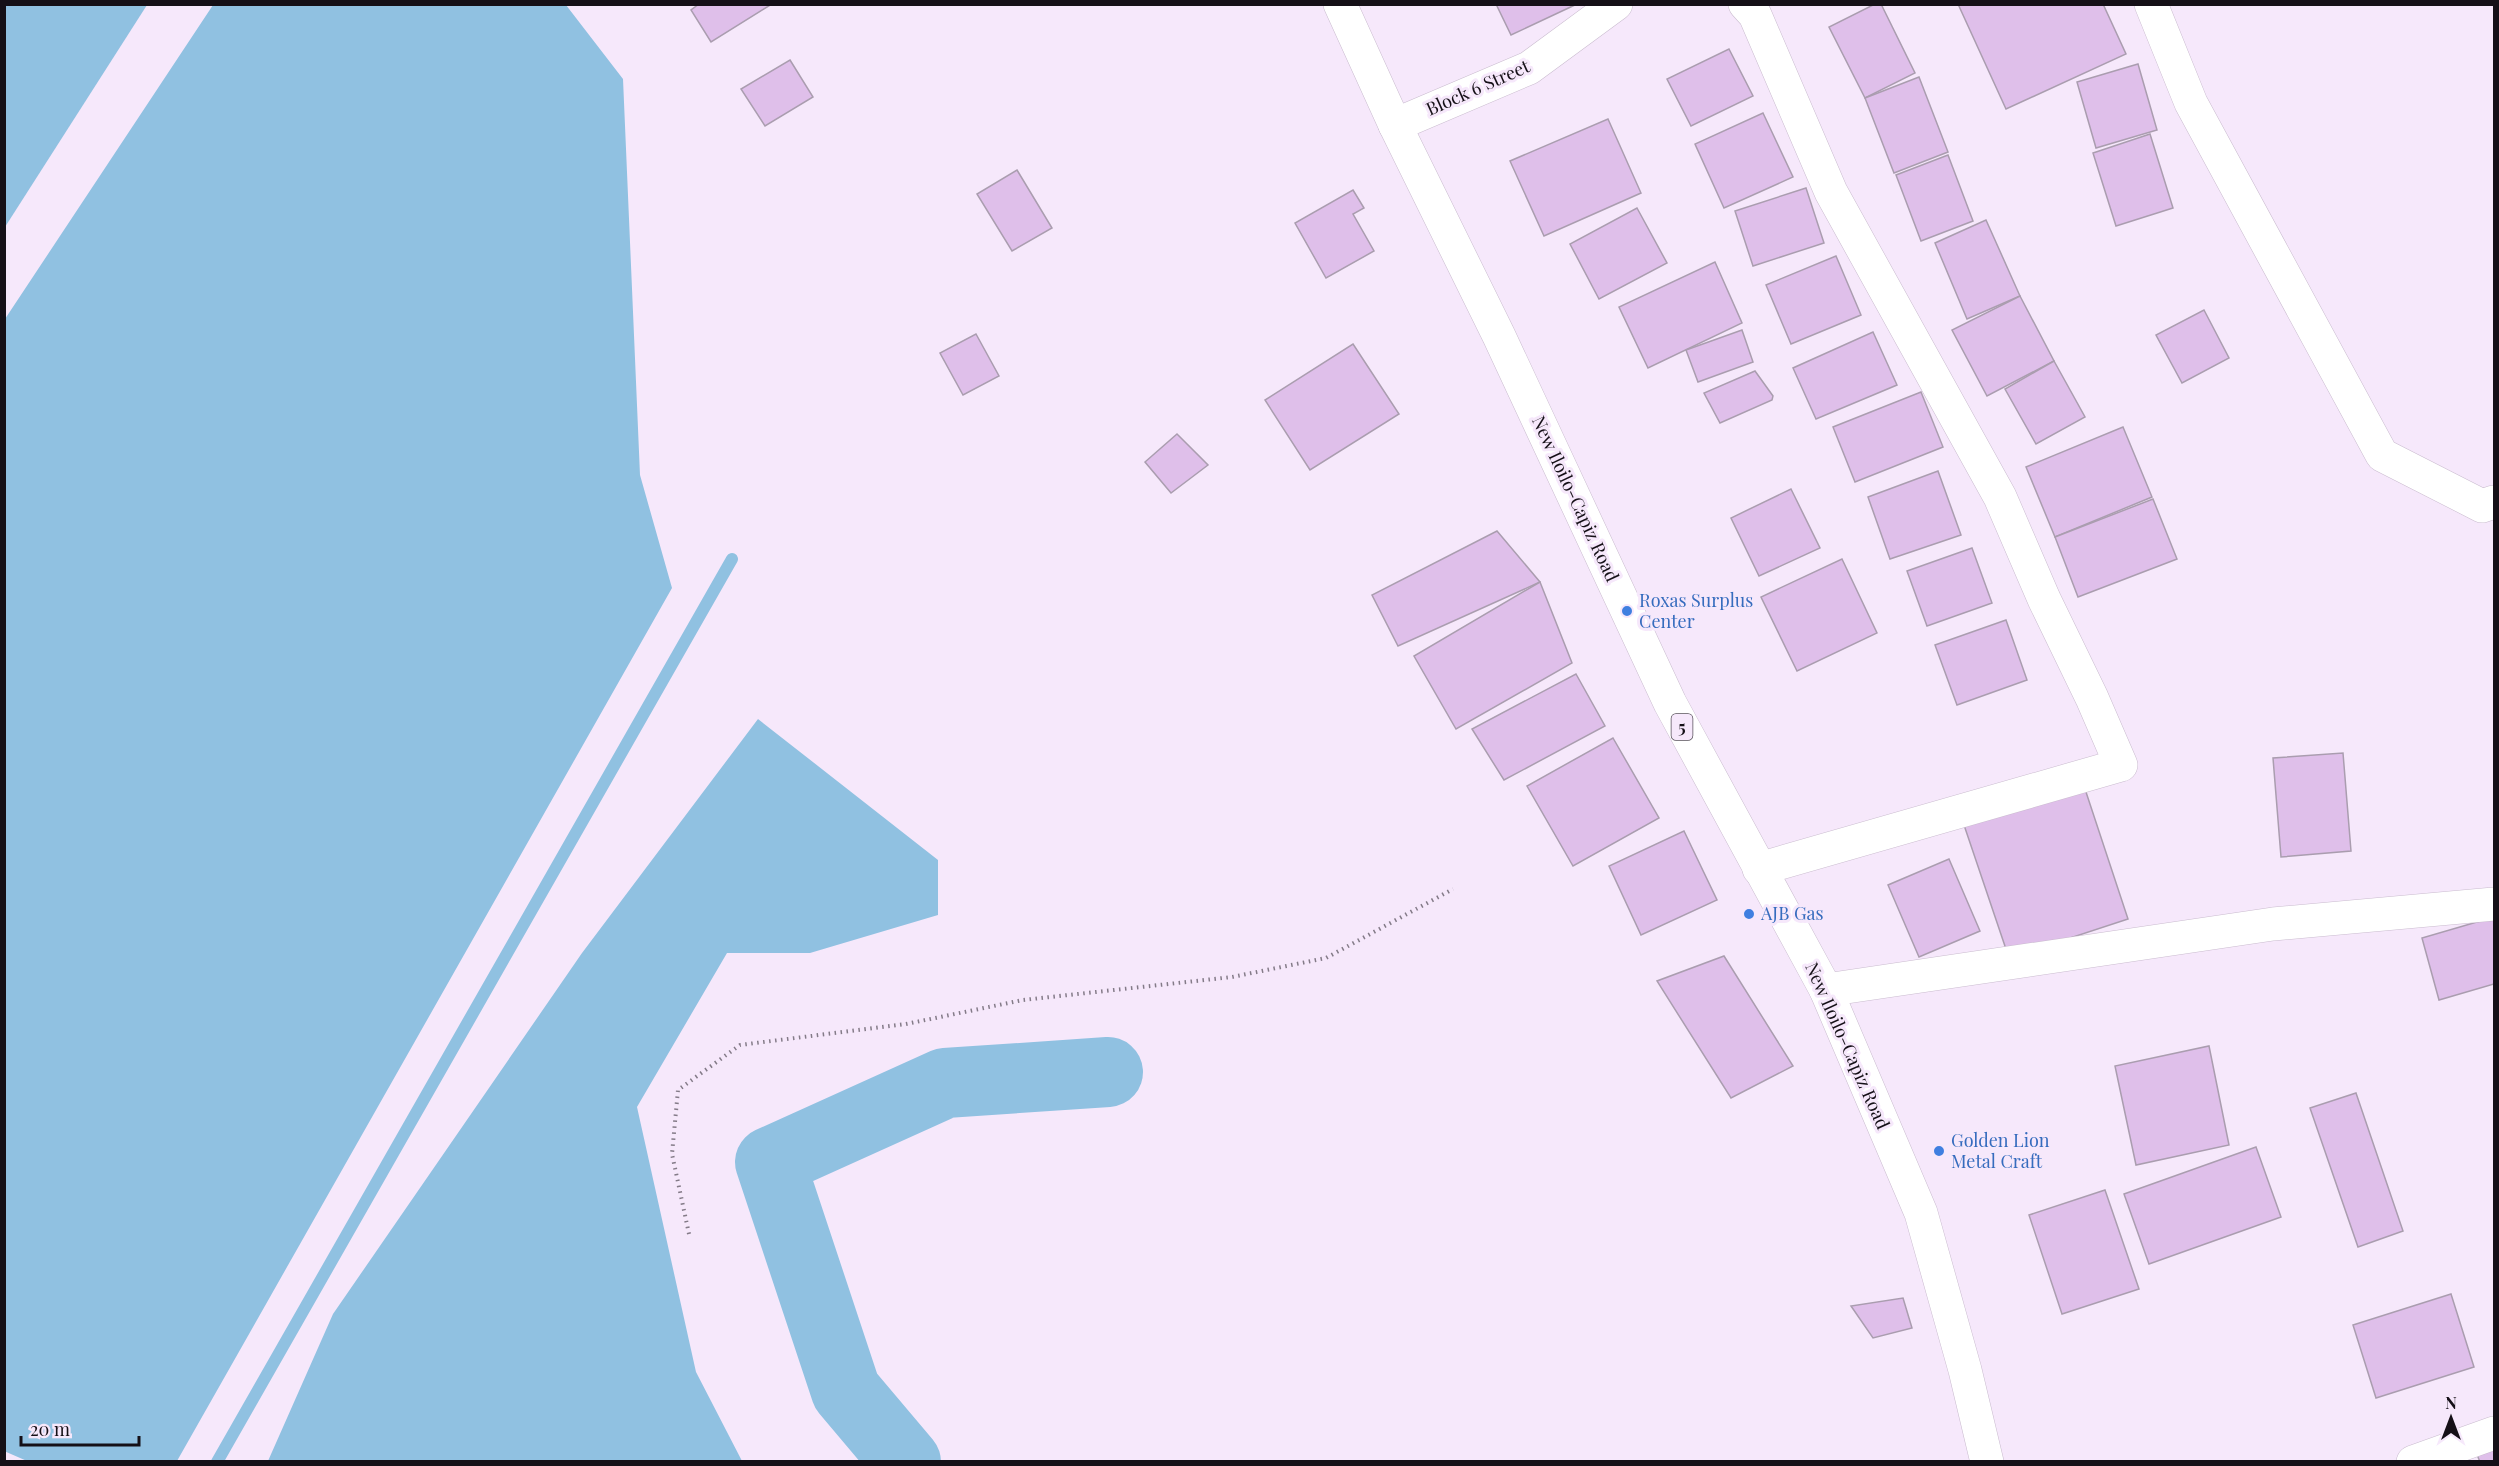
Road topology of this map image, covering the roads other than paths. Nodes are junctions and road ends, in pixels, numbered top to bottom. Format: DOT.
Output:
graph roads {
  1 [pos="1340,4"];
  2 [pos="1616,4"];
  3 [pos="1745,4"];
  4 [pos="2151,4"];
  5 [pos="1395,125"];
  6 [pos="2494,502"];
  7 [pos="1758,869"];
  8 [pos="2494,904"];
  9 [pos="1826,990"];
  10 [pos="2494,1433"];
  11 [pos="1988,1461"];
  12 [pos="2412,1461"];
  1 -- 5 [label="main road, New Iloilo-Capiz Road / 5"];
  2 -- 5 [label="main road, Block 6 Street"];
  3 -- 7 [label="main road"];
  4 -- 6 [label="main road"];
  5 -- 7 [label="main road, New Iloilo-Capiz Road / 5"];
  7 -- 9 [label="main road, New Iloilo-Capiz Road / 5"];
  8 -- 9 [label="main road"];
  9 -- 11 [label="main road, New Iloilo-Capiz Road / 5"];
  10 -- 12 [label="main road"];
}
